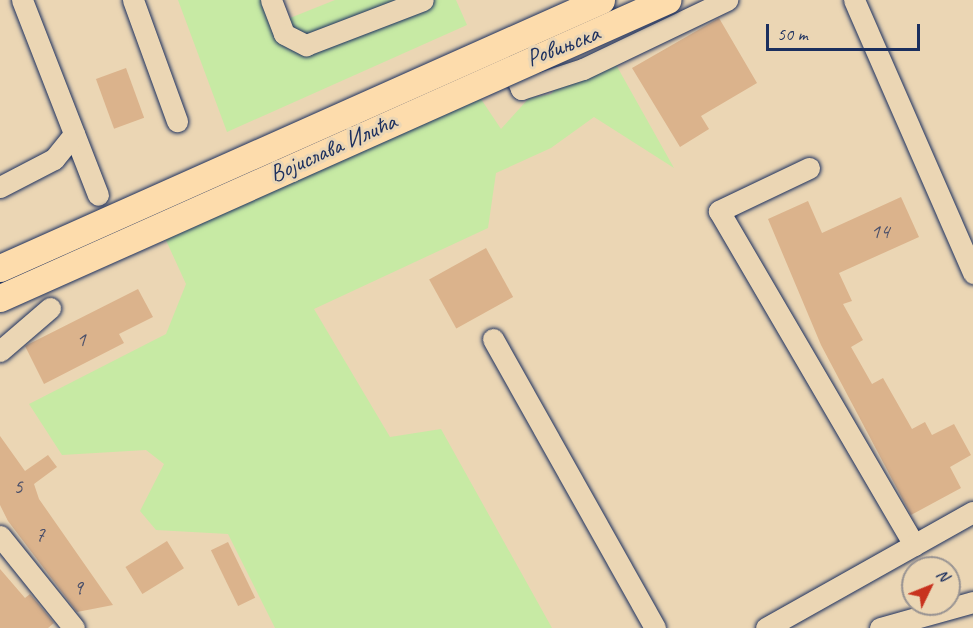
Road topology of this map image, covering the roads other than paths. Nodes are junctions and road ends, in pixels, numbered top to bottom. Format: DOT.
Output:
graph roads {
  1 [pos="22,0"];
  2 [pos="133,0"];
  3 [pos="270,0"];
  4 [pos="423,0"];
  5 [pos="582,0"];
  6 [pos="601,0"];
  7 [pos="667,0"];
  8 [pos="727,0"];
  9 [pos="854,0"];
  10 [pos="177,121"];
  11 [pos="74,134"];
  12 [pos="809,168"];
  13 [pos="0,187"];
  14 [pos="98,195"];
  15 [pos="0,268"];
  16 [pos="973,273"];
  17 [pos="0,298"];
  18 [pos="50,308"];
  19 [pos="494,339"];
  20 [pos="0,351"];
  21 [pos="973,512"];
  22 [pos="0,536"];
  23 [pos="914,545"];
  24 [pos="973,602"];
  25 [pos="72,627"];
  26 [pos="656,628"];
  27 [pos="766,628"];
  28 [pos="880,628"];
  1 -- 11 [label="street"];
  2 -- 10 [label="street"];
  3 -- 4 [label="street"];
  5 -- 8 [label="street, Ровињска"];
  6 -- 15 [label="main road, Војислава Илића, bridge"];
  7 -- 17 [label="main road, Војислава Илића, bridge"];
  9 -- 16 [label="street"];
  11 -- 13 [label="street"];
  11 -- 14 [label="street"];
  12 -- 23 [label="street"];
  18 -- 20 [label="street"];
  19 -- 26 [label="street"];
  21 -- 23 [label="street"];
  22 -- 25 [label="street"];
  23 -- 27 [label="street"];
  24 -- 28 [label="street"];
}
